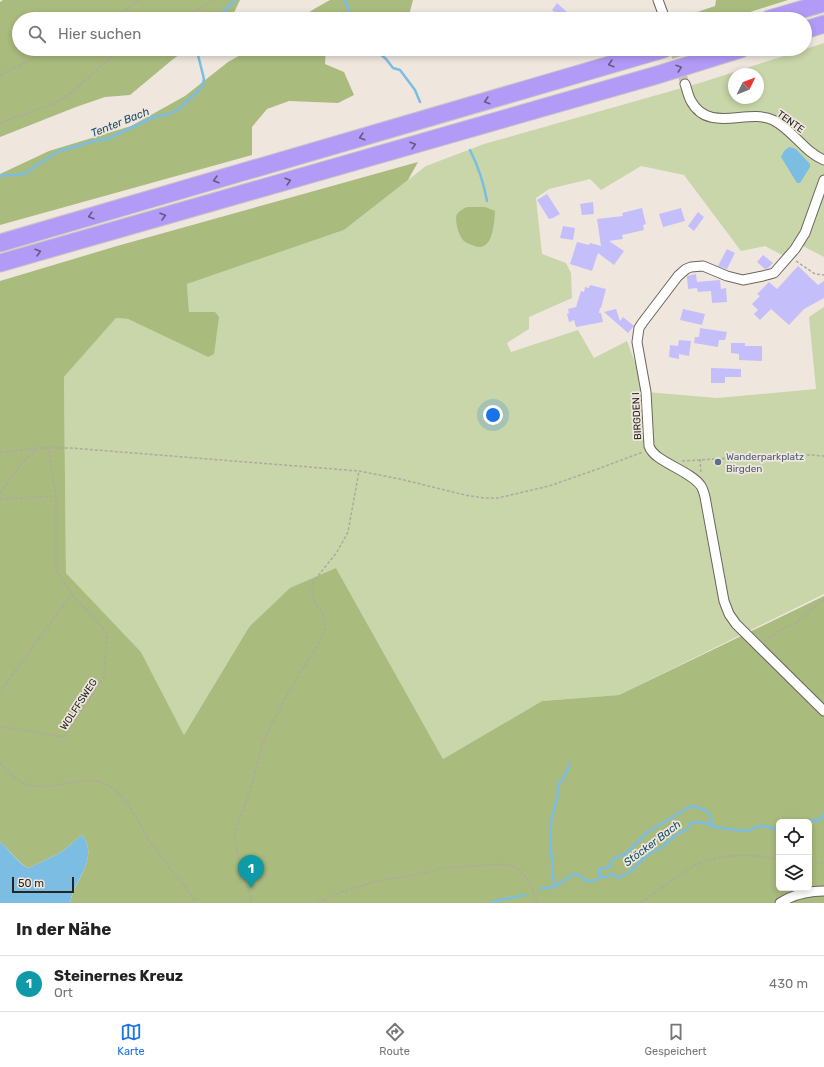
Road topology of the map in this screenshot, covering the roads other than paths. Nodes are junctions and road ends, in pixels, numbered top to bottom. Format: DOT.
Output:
graph roads {
  1 [pos="658,0"];
  2 [pos="824,3"];
  3 [pos="662,12"];
  4 [pos="793,12"];
  5 [pos="824,24"];
  6 [pos="812,28"];
  7 [pos="640,56"];
  8 [pos="719,56"];
  9 [pos="685,84"];
  10 [pos="824,160"];
  11 [pos="824,180"];
  12 [pos="0,243"];
  13 [pos="0,263"];
  14 [pos="823,710"];
  15 [pos="824,891"];
  16 [pos="780,903"];
  1 -- 3 [label="street"];
  2 -- 4 [label="highway"];
  5 -- 6 [label="highway"];
  7 -- 12 [label="highway, one-way"];
  13 -- 8 [label="highway, one-way"];
  9 -- 10 [label="street, TENTE"];
  11 -- 14 [label="street, BIRGDEN I"];
  15 -- 16 [label="street"];
}
